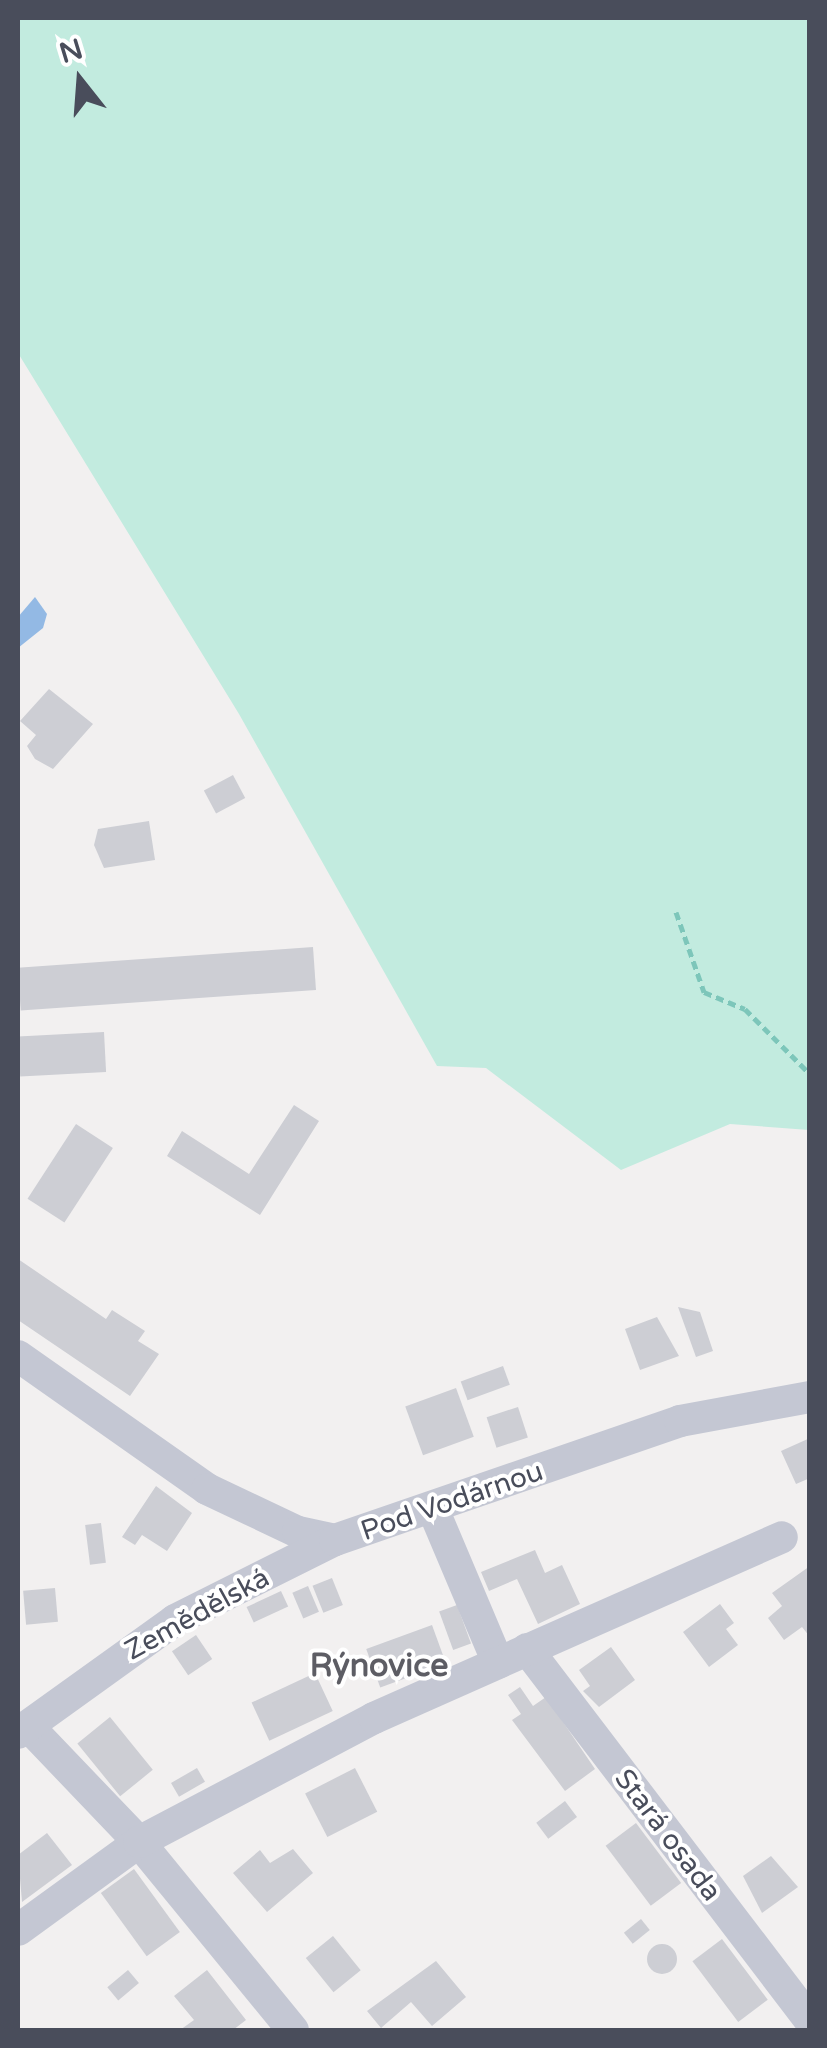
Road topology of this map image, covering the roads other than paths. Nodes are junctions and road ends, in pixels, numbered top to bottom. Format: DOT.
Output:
graph roads {
  1 [pos="18,1356"];
  2 [pos="810,1397"];
  3 [pos="434,1509"];
  4 [pos="782,1538"];
  5 [pos="335,1540"];
  6 [pos="513,1656"];
  7 [pos="23,1730"];
  8 [pos="139,1842"];
  9 [pos="18,1930"];
  10 [pos="810,2021"];
  11 [pos="293,2030"];
  1 -- 5 [label="street, Pod Vodárnou"];
  2 -- 3 [label="street, Pod Vodárnou"];
  3 -- 5 [label="street, Pod Vodárnou"];
  3 -- 6 [label="street, Stará osada"];
  4 -- 6 [label="street"];
  5 -- 7 [label="street, Zemědělská"];
  6 -- 8 [label="street"];
  6 -- 10 [label="street, Stará osada"];
  7 -- 8 [label="street"];
  8 -- 9 [label="street"];
  8 -- 11 [label="street"];
}
